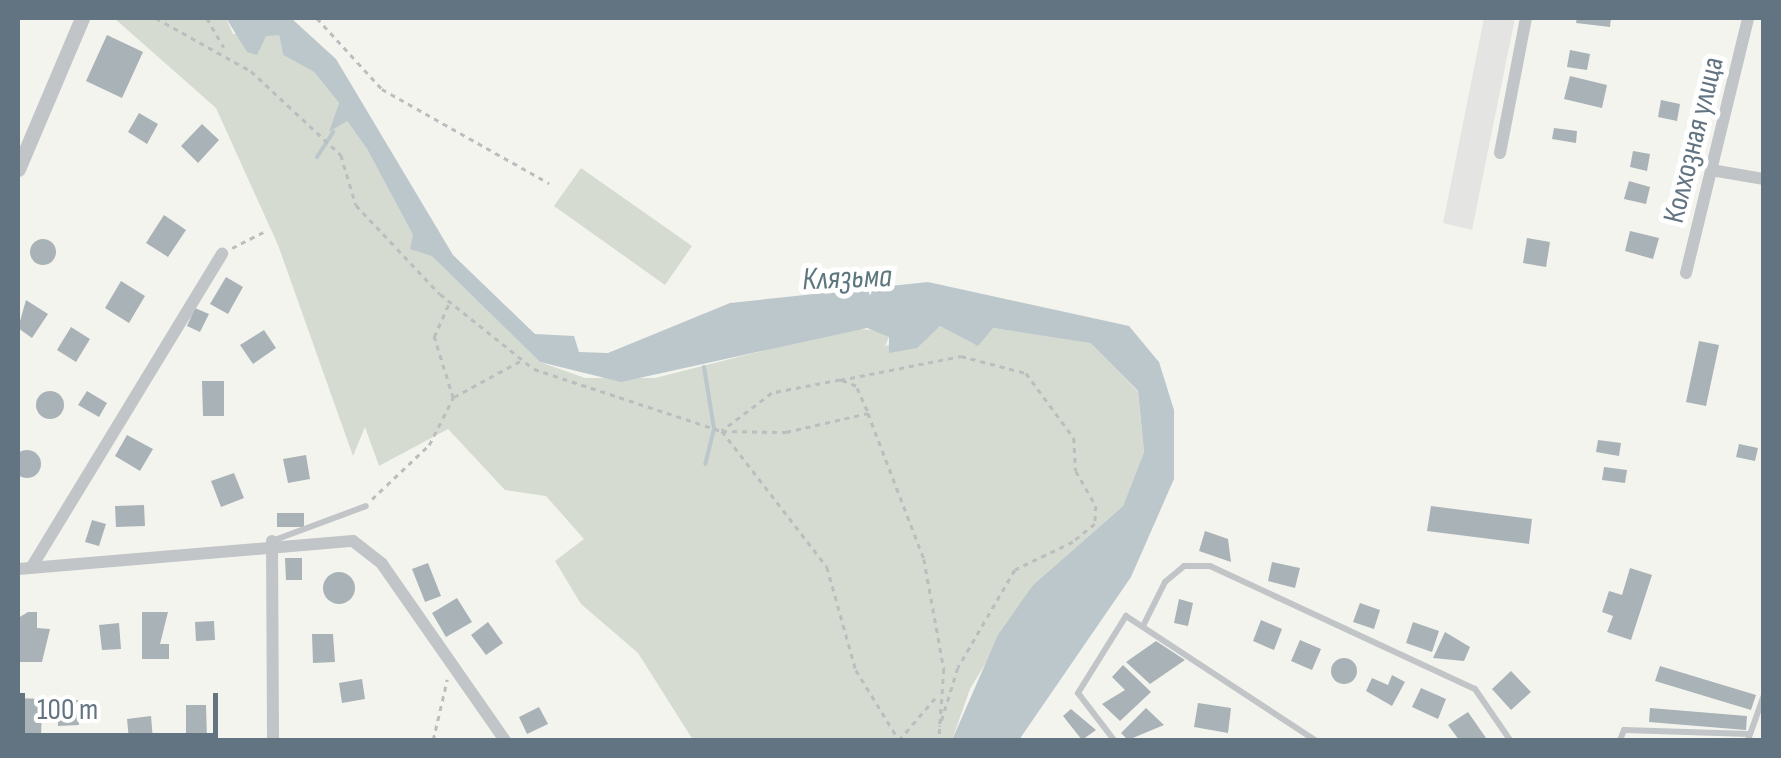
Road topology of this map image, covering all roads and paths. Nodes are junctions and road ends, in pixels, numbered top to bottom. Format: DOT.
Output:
graph roads {
  1 [pos="82,18"];
  2 [pos="156,18"];
  3 [pos="207,18"];
  4 [pos="317,18"];
  5 [pos="1526,18"];
  6 [pos="1748,18"];
  7 [pos="225,49"];
  8 [pos="1500,154"];
  9 [pos="18,169"];
  10 [pos="1717,171"];
  11 [pos="1764,179"];
  12 [pos="549,183"];
  13 [pos="267,230"];
  14 [pos="222,254"];
  15 [pos="1686,272"];
  16 [pos="450,300"];
  17 [pos="520,360"];
  18 [pos="840,380"];
  19 [pos="453,398"];
  20 [pos="868,413"];
  21 [pos="721,431"];
  22 [pos="366,506"];
  23 [pos="272,541"];
  24 [pos="24,568"];
  25 [pos="1144,624"];
  26 [pos="457,672"];
  27 [pos="937,694"];
  28 [pos="1764,695"];
  29 [pos="938,730"];
  30 [pos="1749,737"];
  31 [pos="273,740"];
  32 [pos="433,740"];
  33 [pos="505,740"];
  34 [pos="939,740"];
  35 [pos="1114,740"];
  36 [pos="1314,740"];
  37 [pos="1510,740"];
  38 [pos="1620,740"];
  1 -- 9 [label="street"];
  2 -- 7 [label="path"];
  3 -- 7 [label="path"];
  4 -- 12 [label="path"];
  5 -- 8 [label="street"];
  6 -- 10 [label="street, Колхозная улица"];
  7 -- 16 [label="path"];
  10 -- 11 [label="street"];
  10 -- 15 [label="street, Колхозная улица"];
  13 -- 14 [label="path"];
  14 -- 24 [label="street"];
  16 -- 17 [label="path"];
  16 -- 19 [label="path"];
  17 -- 19 [label="path"];
  17 -- 21 [label="path"];
  18 -- 20 [label="path"];
  18 -- 21 [label="path"];
  18 -- 29 [label="path"];
  19 -- 22 [label="path"];
  20 -- 21 [label="path"];
  20 -- 27 [label="path"];
  21 -- 27 [label="path"];
  22 -- 23 [label="lane"];
  23 -- 24 [label="street"];
  23 -- 26 [label="street"];
  23 -- 31 [label="street"];
  25 -- 35 [label="lane"];
  25 -- 36 [label="lane"];
  25 -- 37 [label="lane"];
  26 -- 32 [label="path"];
  26 -- 33 [label="street"];
  27 -- 29 [label="path"];
  28 -- 30 [label="lane"];
  29 -- 34 [label="path"];
  30 -- 38 [label="lane"];
}
